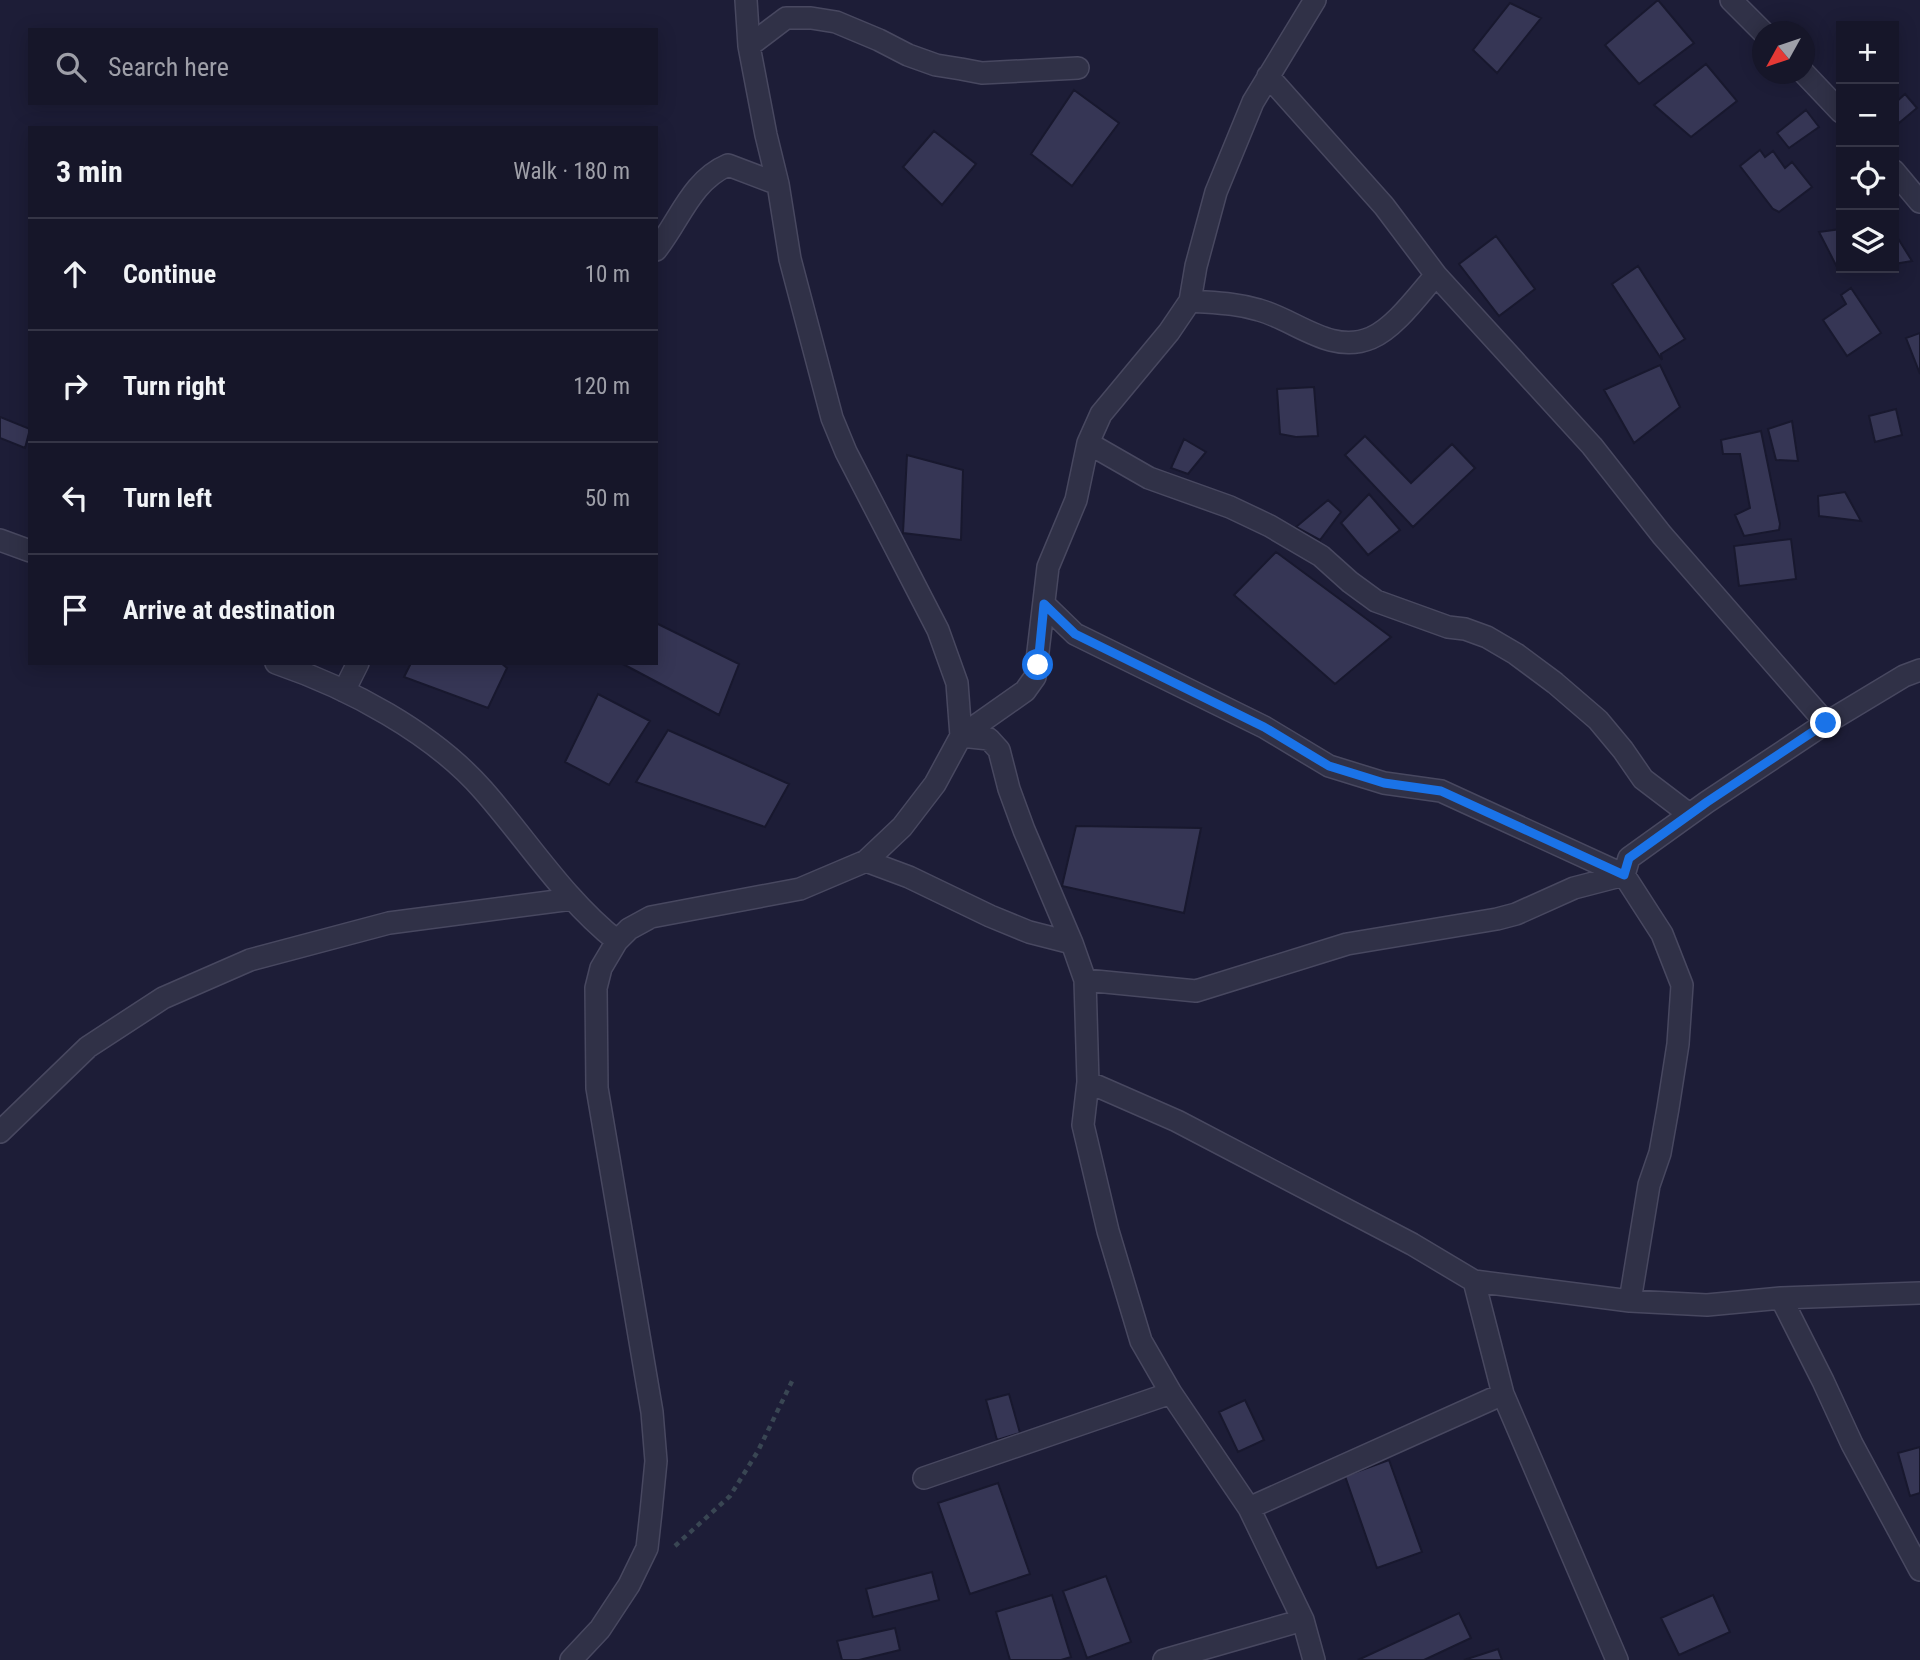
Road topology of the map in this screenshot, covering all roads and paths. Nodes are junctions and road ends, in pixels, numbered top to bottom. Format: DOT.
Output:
graph roads {
  1 [pos="746,0"];
  2 [pos="798,0"];
  3 [pos="1315,0"];
  4 [pos="1731,0"];
  5 [pos="786,18"];
  6 [pos="1752,21"];
  7 [pos="749,46"];
  8 [pos="1078,68"];
  9 [pos="1268,76"];
  10 [pos="1814,84"];
  11 [pos="1836,107"];
  12 [pos="1899,177"];
  13 [pos="778,184"];
  14 [pos="1920,202"];
  15 [pos="658,248"];
  16 [pos="1436,275"];
  17 [pos="1190,301"];
  18 [pos="1088,443"];
  19 [pos="0,540"];
  20 [pos="28,550"];
  21 [pos="1044,604"];
  22 [pos="281,665"];
  23 [pos="357,665"];
  24 [pos="1920,670"];
  25 [pos="344,691"];
  26 [pos="1826,723"];
  27 [pos="961,736"];
  28 [pos="1689,814"];
  29 [pos="866,861"];
  30 [pos="1624,875"];
  31 [pos="572,899"];
  32 [pos="617,941"];
  33 [pos="1072,943"];
  34 [pos="1085,980"];
  35 [pos="1088,1082"];
  36 [pos="0,1132"];
  37 [pos="1474,1281"];
  38 [pos="1920,1293"];
  39 [pos="1782,1298"];
  40 [pos="1630,1301"];
  41 [pos="794,1377"];
  42 [pos="1171,1393"];
  43 [pos="1503,1394"];
  44 [pos="924,1478"];
  45 [pos="1249,1508"];
  46 [pos="668,1552"];
  47 [pos="1920,1570"];
  48 [pos="1303,1620"];
  49 [pos="571,1660"];
  50 [pos="1164,1660"];
  51 [pos="1314,1660"];
  52 [pos="1617,1660"];
  1 -- 7 [label="street"];
  2 -- 5 [label="street"];
  3 -- 9 [label="street"];
  4 -- 6 [label="street"];
  5 -- 7 [label="street"];
  5 -- 8 [label="street"];
  7 -- 13 [label="street"];
  9 -- 16 [label="street"];
  9 -- 17 [label="street"];
  10 -- 11 [label="street"];
  12 -- 14 [label="street"];
  13 -- 15 [label="street"];
  13 -- 27 [label="street"];
  16 -- 17 [label="street"];
  16 -- 26 [label="street"];
  17 -- 18 [label="street"];
  18 -- 21 [label="street"];
  18 -- 28 [label="street"];
  19 -- 20 [label="street"];
  21 -- 27 [label="street"];
  21 -- 30 [label="street"];
  22 -- 25 [label="street"];
  23 -- 25 [label="street"];
  24 -- 26 [label="street"];
  25 -- 31 [label="street"];
  26 -- 28 [label="street"];
  27 -- 29 [label="street"];
  27 -- 33 [label="street"];
  28 -- 30 [label="street"];
  29 -- 32 [label="street"];
  29 -- 33 [label="street"];
  30 -- 34 [label="street"];
  30 -- 40 [label="street"];
  31 -- 32 [label="street"];
  31 -- 36 [label="street"];
  32 -- 49 [label="street"];
  33 -- 34 [label="street"];
  34 -- 35 [label="street"];
  35 -- 37 [label="street"];
  35 -- 42 [label="street"];
  37 -- 40 [label="street"];
  37 -- 43 [label="street"];
  38 -- 39 [label="street"];
  39 -- 40 [label="street"];
  39 -- 47 [label="street"];
  41 -- 46 [label="path"];
  42 -- 44 [label="street"];
  42 -- 45 [label="street"];
  43 -- 45 [label="street"];
  43 -- 52 [label="street"];
  45 -- 48 [label="street"];
  48 -- 50 [label="street"];
  48 -- 51 [label="street"];
}
